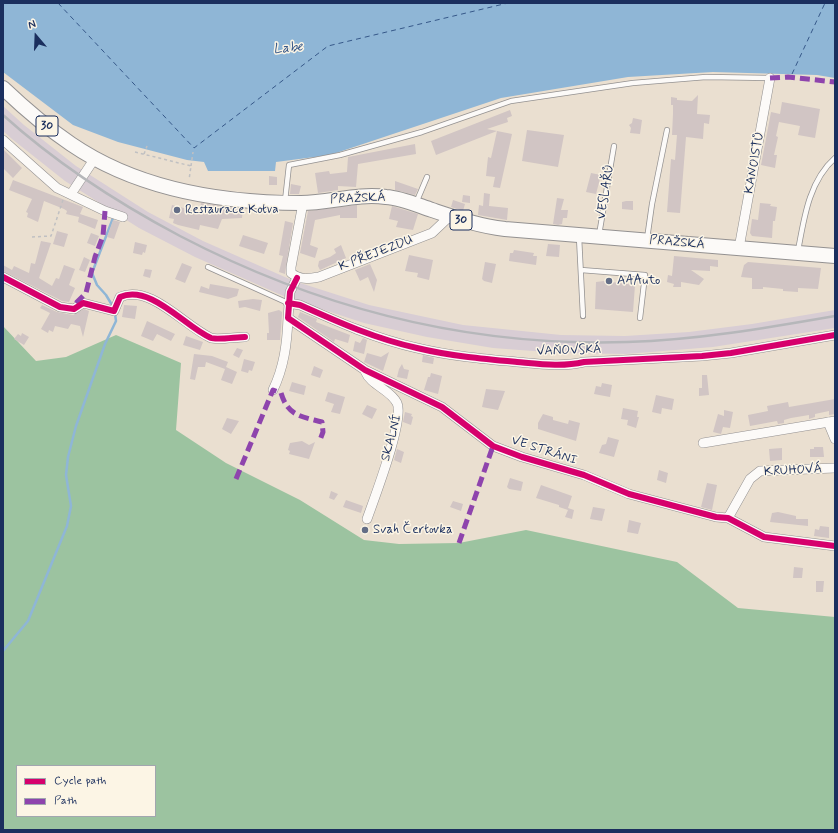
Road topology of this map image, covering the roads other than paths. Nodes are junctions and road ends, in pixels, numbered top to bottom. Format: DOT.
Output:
graph roads {
  1 [pos="770,78"];
  2 [pos="3,88"];
  3 [pos="667,130"];
  4 [pos="3,140"];
  5 [pos="614,146"];
  6 [pos="95,158"];
  7 [pos="835,158"];
  8 [pos="427,177"];
  9 [pos="69,194"];
  10 [pos="284,202"];
  11 [pos="303,203"];
  12 [pos="416,205"];
  13 [pos="450,216"];
  14 [pos="123,217"];
  15 [pos="579,235"];
  16 [pos="599,237"];
  17 [pos="647,241"];
  18 [pos="739,248"];
  19 [pos="798,253"];
  20 [pos="835,256"];
  21 [pos="208,267"];
  22 [pos="581,270"];
  23 [pos="3,277"];
  24 [pos="297,278"];
  25 [pos="288,302"];
  26 [pos="583,316"];
  27 [pos="288,318"];
  28 [pos="640,318"];
  29 [pos="835,335"];
  30 [pos="245,337"];
  31 [pos="365,370"];
  32 [pos="273,390"];
  33 [pos="832,421"];
  34 [pos="835,439"];
  35 [pos="703,443"];
  36 [pos="835,468"];
  37 [pos="728,518"];
  38 [pos="367,519"];
  39 [pos="835,546"];
  1 -- 10 [label="lane"];
  1 -- 18 [label="street, KANOISTŮ"];
  2 -- 6 [label="main road, PRAŽSKÁ / 30"];
  3 -- 17 [label="lane"];
  4 -- 9 [label="street"];
  5 -- 16 [label="lane, VESLAŘŮ"];
  6 -- 9 [label="street"];
  6 -- 10 [label="main road, PRAŽSKÁ / 30"];
  7 -- 19 [label="lane"];
  8 -- 12 [label="lane"];
  9 -- 14 [label="street"];
  10 -- 11 [label="main road, PRAŽSKÁ / 30"];
  11 -- 12 [label="main road, PRAŽSKÁ / 30"];
  11 -- 24 [label="street"];
  12 -- 13 [label="main road, PRAŽSKÁ / 30"];
  13 -- 15 [label="main road, PRAŽSKÁ / 30"];
  13 -- 24 [label="street, K PŘEJEZDU"];
  15 -- 16 [label="main road, PRAŽSKÁ / 30"];
  15 -- 22 [label="lane"];
  16 -- 17 [label="main road, PRAŽSKÁ / 30"];
  17 -- 18 [label="main road, PRAŽSKÁ / 30"];
  18 -- 19 [label="main road, PRAŽSKÁ / 30"];
  19 -- 20 [label="main road, PRAŽSKÁ / 30"];
  21 -- 25 [label="lane, VAŇOVSKÁ"];
  22 -- 26 [label="lane"];
  22 -- 28 [label="lane"];
  23 -- 30 [label="street"];
  24 -- 25 [label="street"];
  25 -- 27 [label="street"];
  25 -- 29 [label="street, VAŇOVSKÁ"];
  27 -- 31 [label="street, VE STRÁNI"];
  27 -- 32 [label="street"];
  31 -- 37 [label="street, VE STRÁNI"];
  31 -- 38 [label="street, SKALNÍ"];
  33 -- 34 [label="street"];
  33 -- 35 [label="street"];
  36 -- 37 [label="street, KRUHOVÁ"];
  37 -- 39 [label="street, VE STRÁNI"];
}
